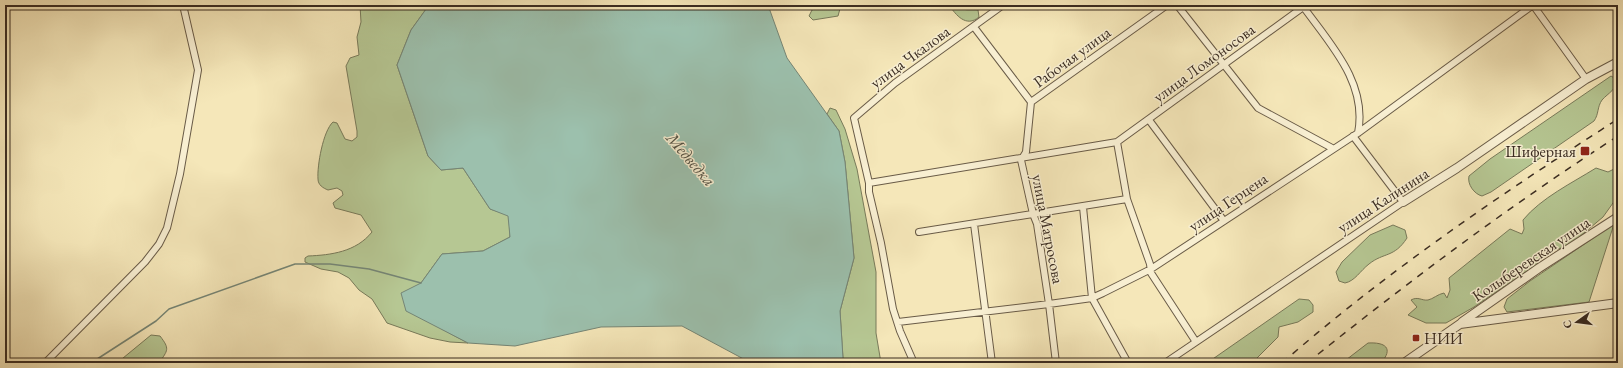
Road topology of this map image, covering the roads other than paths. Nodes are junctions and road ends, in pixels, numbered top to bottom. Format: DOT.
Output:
graph roads {
  1 [pos="183,5"];
  2 [pos="1003,5"];
  3 [pos="1167,5"];
  4 [pos="1177,5"];
  5 [pos="1533,5"];
  6 [pos="1304,6"];
  7 [pos="974,27"];
  8 [pos="1618,62"];
  9 [pos="1222,65"];
  10 [pos="1586,79"];
  11 [pos="1031,102"];
  12 [pos="1149,120"];
  13 [pos="1356,134"];
  14 [pos="1117,142"];
  15 [pos="1332,148"];
  16 [pos="1024,156"];
  17 [pos="869,183"];
  18 [pos="1128,199"];
  19 [pos="1403,202"];
  20 [pos="1083,207"];
  21 [pos="1033,214"];
  22 [pos="1618,217"];
  23 [pos="1224,221"];
  24 [pos="974,224"];
  25 [pos="919,232"];
  26 [pos="1151,269"];
  27 [pos="1092,298"];
  28 [pos="1618,303"];
  29 [pos="1049,304"];
  30 [pos="985,312"];
  31 [pos="898,322"];
  32 [pos="1460,324"];
  33 [pos="1196,342"];
  34 [pos="45,363"];
  35 [pos="914,363"];
  36 [pos="992,363"];
  37 [pos="1056,363"];
  38 [pos="1128,363"];
  39 [pos="1165,363"];
  40 [pos="1404,363"];
  1 -- 34 [label="street"];
  2 -- 7 [label="street, улица Чкалова"];
  3 -- 11 [label="street, Рабочая улица"];
  4 -- 9 [label="street"];
  5 -- 10 [label="street"];
  5 -- 13 [label="street, улица Герцена"];
  6 -- 9 [label="street, улица Ломоносова"];
  6 -- 13 [label="street"];
  7 -- 11 [label="street"];
  7 -- 17 [label="street, улица Чкалова"];
  8 -- 10 [label="street, улица Калинина"];
  9 -- 12 [label="street, улица Ломоносова"];
  9 -- 15 [label="street"];
  10 -- 19 [label="street, улица Калинина"];
  11 -- 16 [label="street, улица Матросова"];
  12 -- 14 [label="street, улица Ломоносова"];
  12 -- 23 [label="street"];
  13 -- 15 [label="street, улица Герцена"];
  13 -- 19 [label="street"];
  14 -- 16 [label="street"];
  14 -- 18 [label="street"];
  15 -- 23 [label="street, улица Герцена"];
  16 -- 17 [label="street"];
  16 -- 21 [label="street, улица Матросова"];
  17 -- 31 [label="street"];
  18 -- 20 [label="street"];
  18 -- 26 [label="street"];
  19 -- 33 [label="street, улица Калинина"];
  20 -- 21 [label="street"];
  20 -- 27 [label="street"];
  21 -- 24 [label="street"];
  21 -- 29 [label="street, улица Матросова"];
  22 -- 32 [label="street, Колыберевская улица"];
  23 -- 26 [label="street, улица Герцена"];
  24 -- 25 [label="street"];
  24 -- 30 [label="street"];
  26 -- 27 [label="street, улица Герцена"];
  26 -- 33 [label="street"];
  27 -- 29 [label="street, улица Герцена"];
  27 -- 38 [label="street"];
  28 -- 32 [label="street"];
  29 -- 30 [label="street, улица Герцена"];
  29 -- 37 [label="street, улица Матросова"];
  30 -- 31 [label="street, улица Герцена"];
  30 -- 36 [label="street"];
  31 -- 35 [label="street"];
  32 -- 40 [label="street, Колыберевская улица"];
  33 -- 39 [label="street, улица Калинина"];
}
